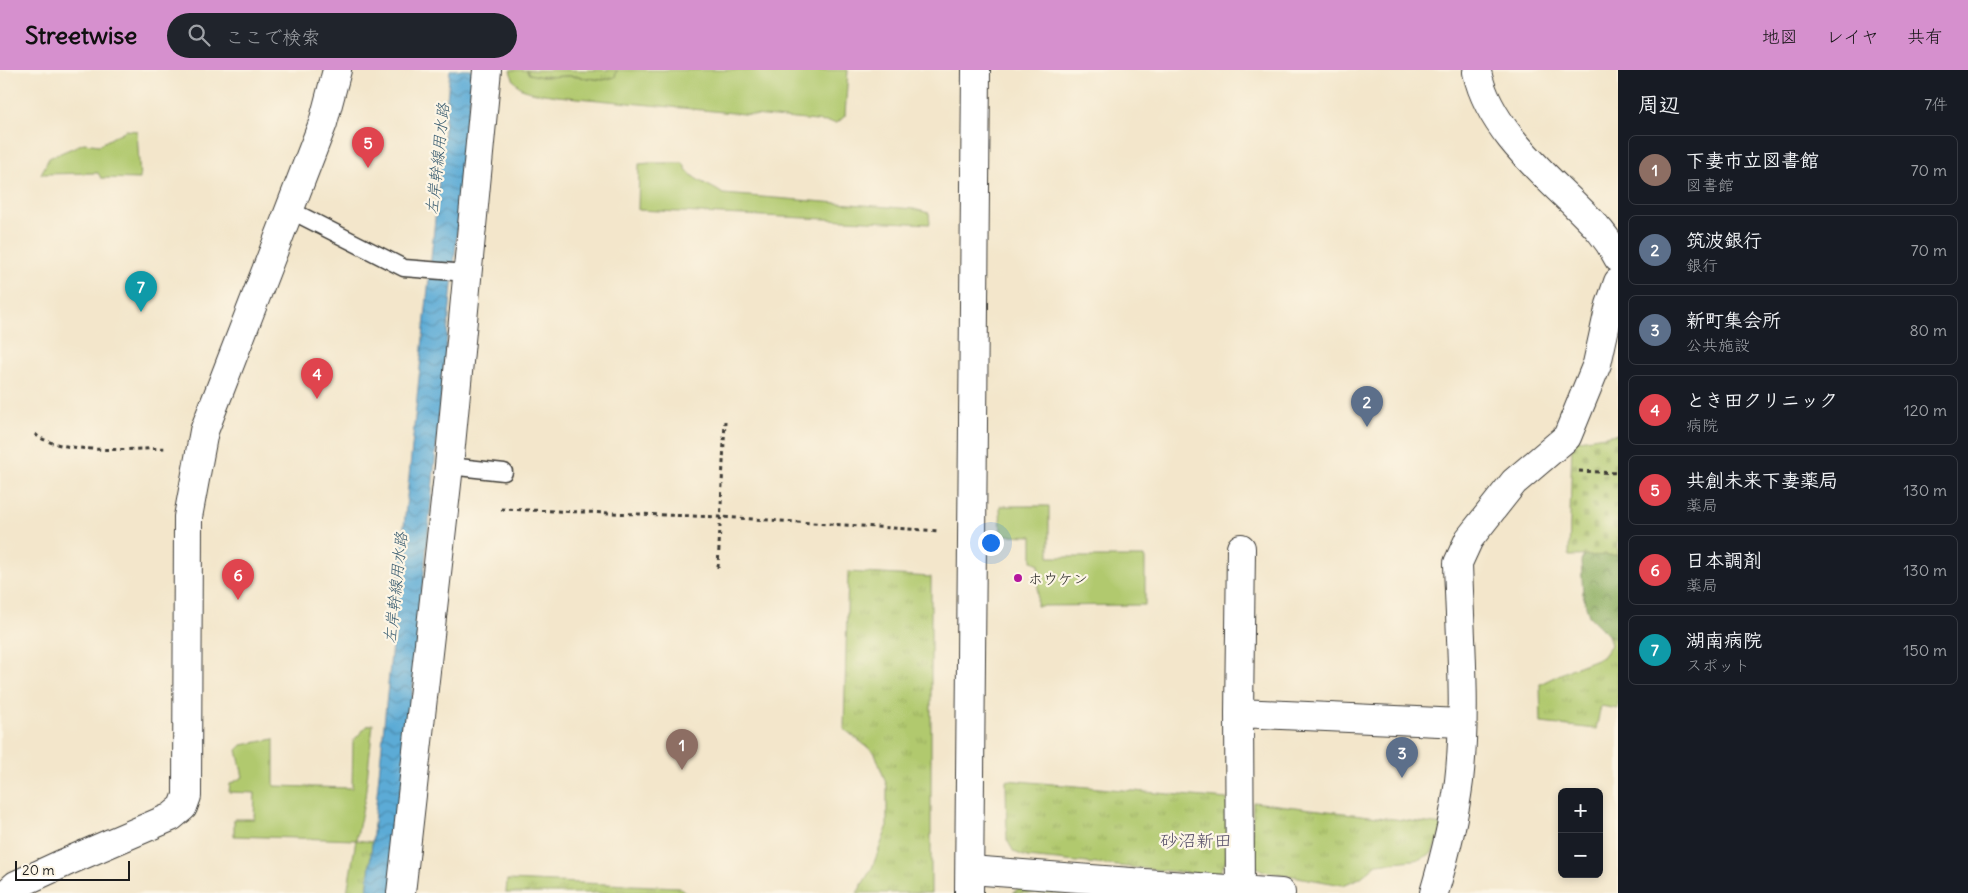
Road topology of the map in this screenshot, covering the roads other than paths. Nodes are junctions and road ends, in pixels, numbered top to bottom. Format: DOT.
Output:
graph roads {
  1 [pos="337,70"];
  2 [pos="487,70"];
  3 [pos="976,70"];
  4 [pos="1477,71"];
  5 [pos="290,210"];
  6 [pos="1618,258"];
  7 [pos="468,273"];
  8 [pos="1618,282"];
  9 [pos="449,466"];
  10 [pos="504,472"];
  11 [pos="1242,548"];
  12 [pos="1239,713"];
  13 [pos="1461,723"];
  14 [pos="969,881"];
  15 [pos="1240,890"];
  16 [pos="6,893"];
  17 [pos="401,893"];
  18 [pos="1281,893"];
  19 [pos="1434,893"];
  1 -- 5 [label="street"];
  2 -- 7 [label="street"];
  3 -- 14 [label="street"];
  4 -- 6 [label="street"];
  5 -- 7 [label="lane"];
  5 -- 16 [label="street"];
  7 -- 9 [label="street"];
  8 -- 13 [label="street"];
  9 -- 10 [label="lane"];
  9 -- 17 [label="street"];
  11 -- 12 [label="street"];
  12 -- 13 [label="street"];
  12 -- 15 [label="street"];
  13 -- 19 [label="street"];
  14 -- 15 [label="street"];
  15 -- 18 [label="street"];
}
